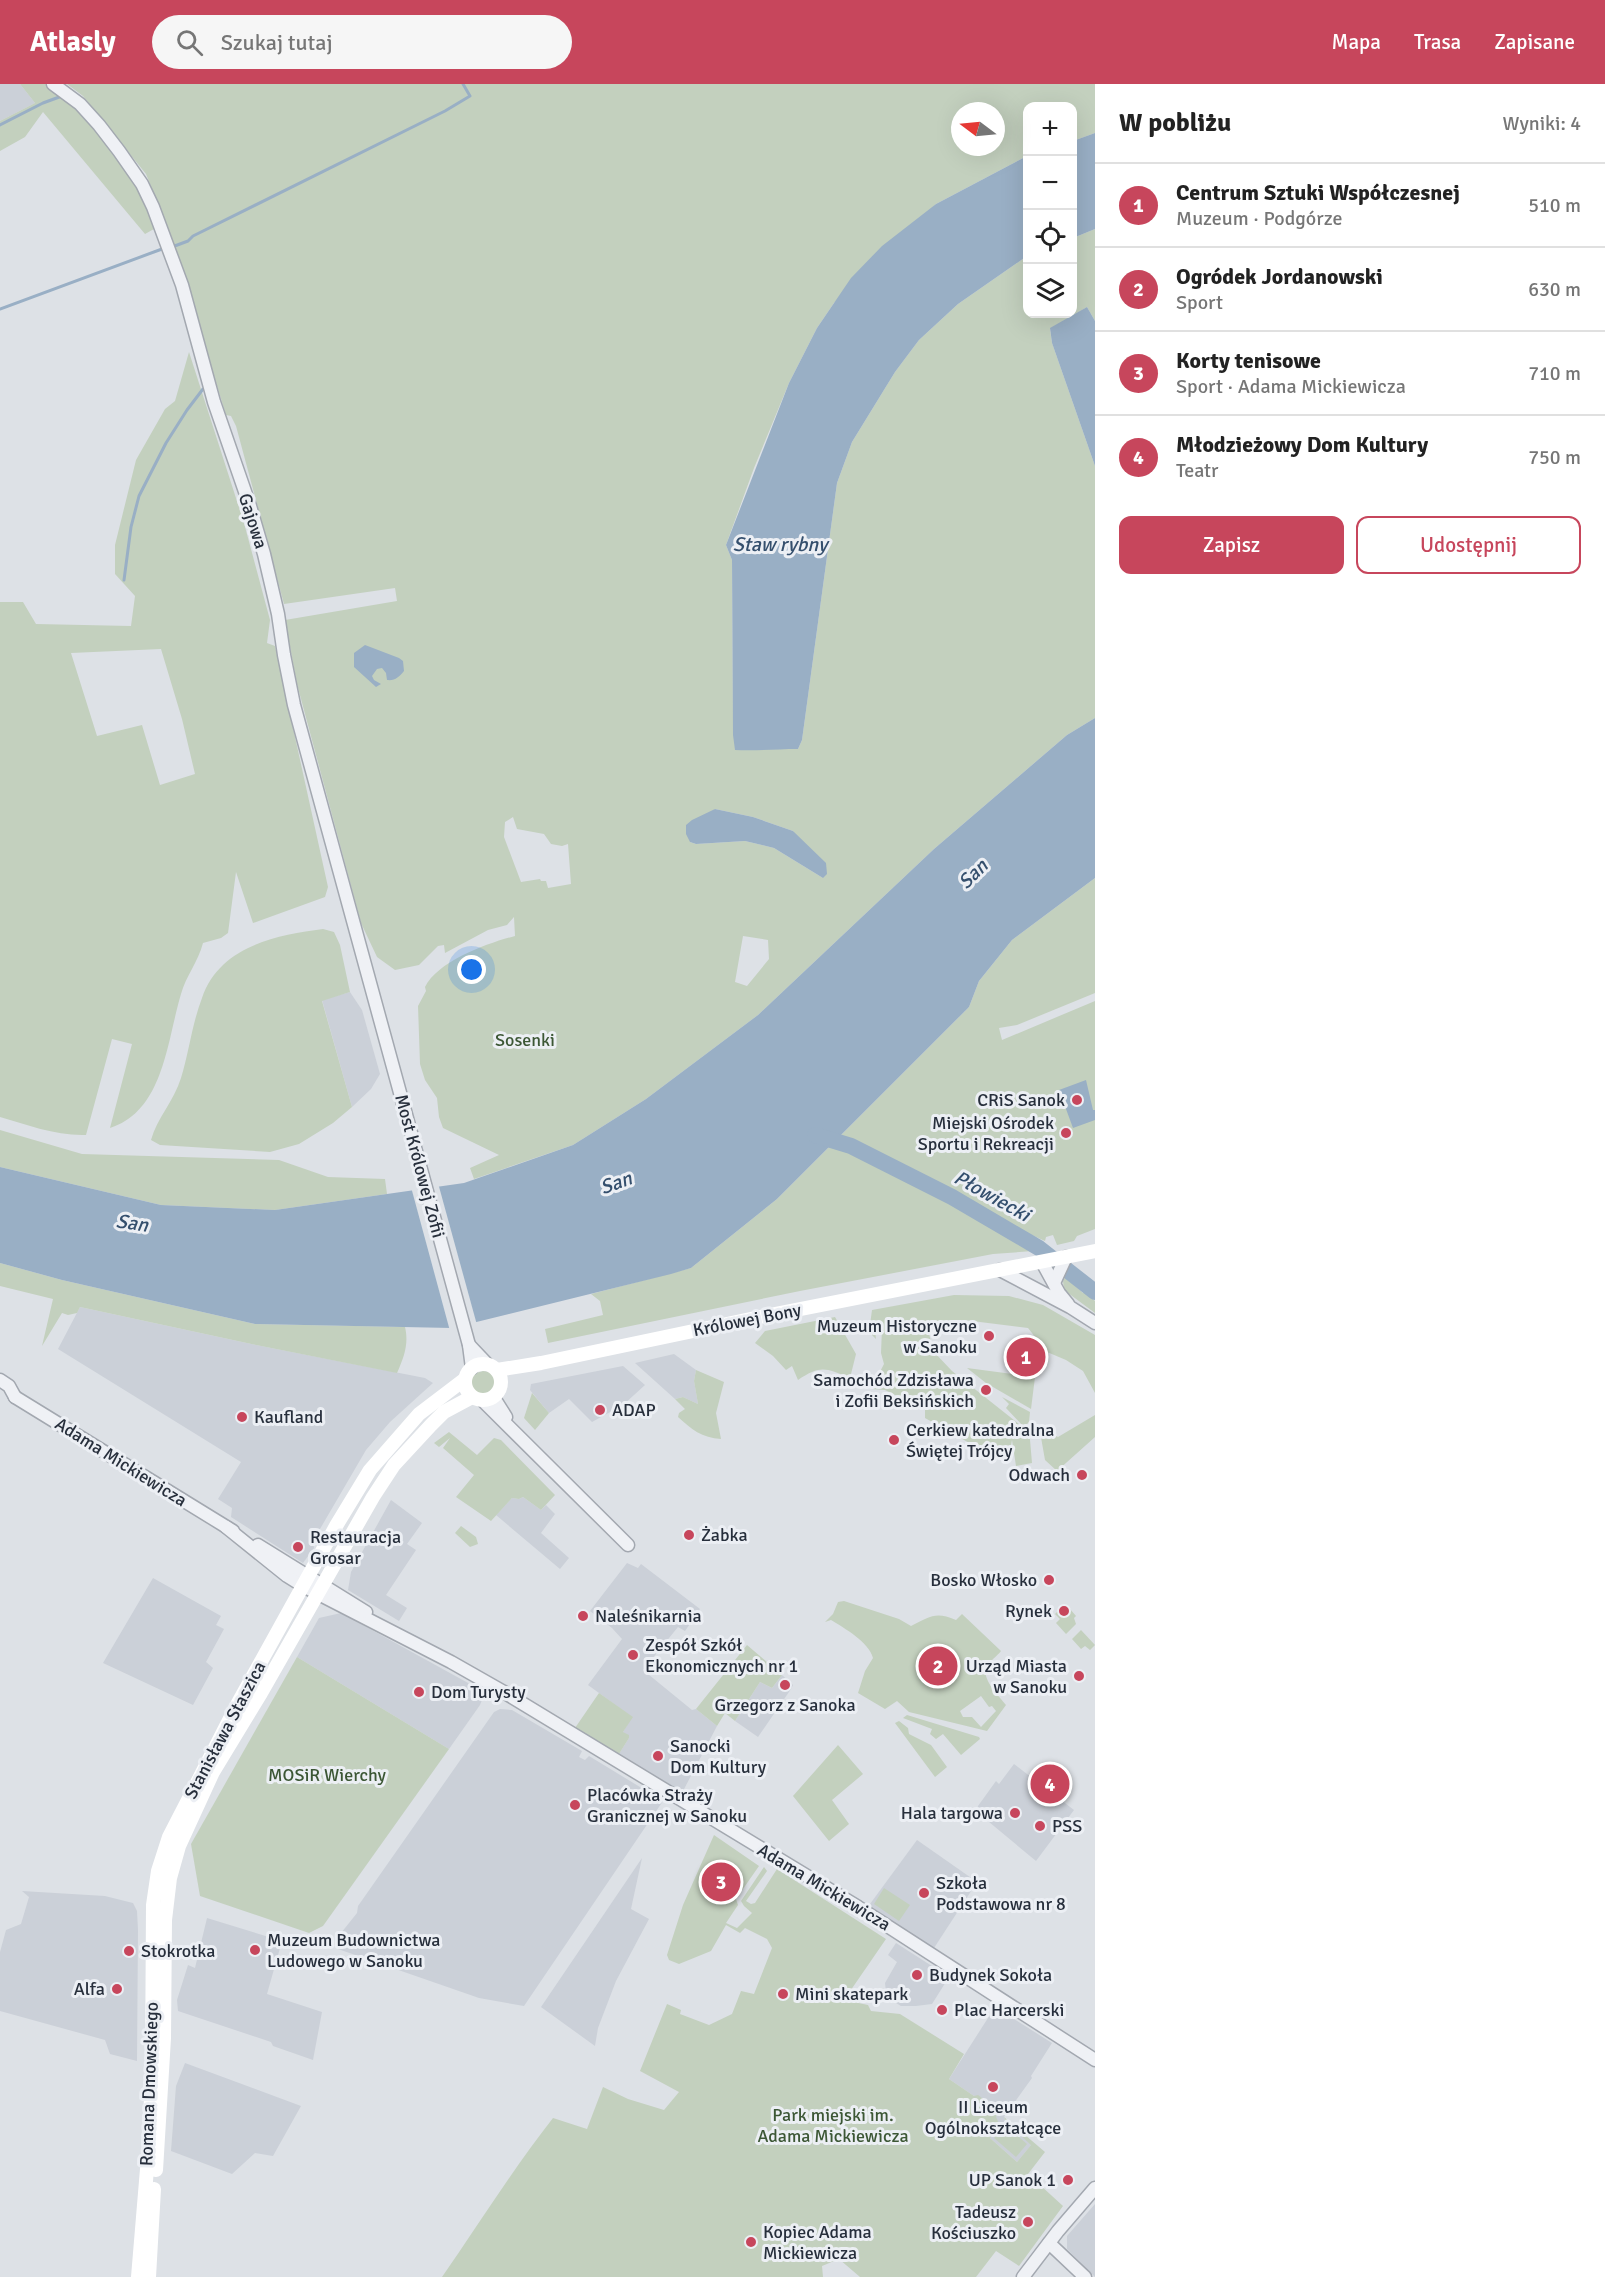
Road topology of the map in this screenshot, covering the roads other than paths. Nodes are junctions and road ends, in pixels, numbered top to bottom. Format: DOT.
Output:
graph roads {
  1 [pos="52,84"];
  2 [pos="375,996"];
  3 [pos="1095,1251"];
  4 [pos="1066,1257"];
  5 [pos="1042,1262"];
  6 [pos="1000,1270"];
  7 [pos="1054,1284"];
  8 [pos="1044,1294"];
  9 [pos="1070,1307"];
  10 [pos="1095,1323"];
  11 [pos="468,1341"];
  12 [pos="468,1373"];
  13 [pos="495,1373"];
  14 [pos="0,1380"];
  15 [pos="1,1397"];
  16 [pos="15,1397"];
  17 [pos="483,1399"];
  18 [pos="628,1545"];
  19 [pos="306,1581"];
  20 [pos="321,1589"];
  21 [pos="161,1892"];
  22 [pos="1095,2060"];
  23 [pos="1095,2188"];
  24 [pos="1049,2243"];
  25 [pos="138,2277"];
  26 [pos="149,2277"];
  27 [pos="1023,2277"];
  28 [pos="1085,2277"];
  1 -- 2 [label="street, Gajowa"];
  2 -- 11 [label="street, Most Królowej Zofii"];
  3 -- 4 [label="main road, Królowej Bony"];
  4 -- 5 [label="main road, Królowej Bony"];
  4 -- 7 [label="street"];
  5 -- 6 [label="main road, Królowej Bony"];
  5 -- 7 [label="street"];
  5 -- 8 [label="street"];
  6 -- 8 [label="street"];
  6 -- 13 [label="main road, Królowej Bony"];
  7 -- 9 [label="street"];
  8 -- 9 [label="street"];
  9 -- 10 [label="street"];
  11 -- 12 [label="street"];
  11 -- 13 [label="street"];
  12 -- 13 [label="main road"];
  12 -- 17 [label="main road"];
  12 -- 19 [label="main road"];
  13 -- 17 [label="main road"];
  14 -- 16 [label="street"];
  15 -- 16 [label="street"];
  16 -- 19 [label="street, Adama Mickiewicza"];
  17 -- 18 [label="street"];
  17 -- 20 [label="main road"];
  19 -- 20 [label="street, Adama Mickiewicza"];
  19 -- 21 [label="main road, Stanisława Staszica"];
  20 -- 21 [label="main road, Stanisława Staszica"];
  20 -- 22 [label="street, Adama Mickiewicza"];
  21 -- 25 [label="main road, Romana Dmowskiego"];
  21 -- 26 [label="main road, Romana Dmowskiego"];
  23 -- 24 [label="street"];
  24 -- 27 [label="street"];
  24 -- 28 [label="street"];
}
